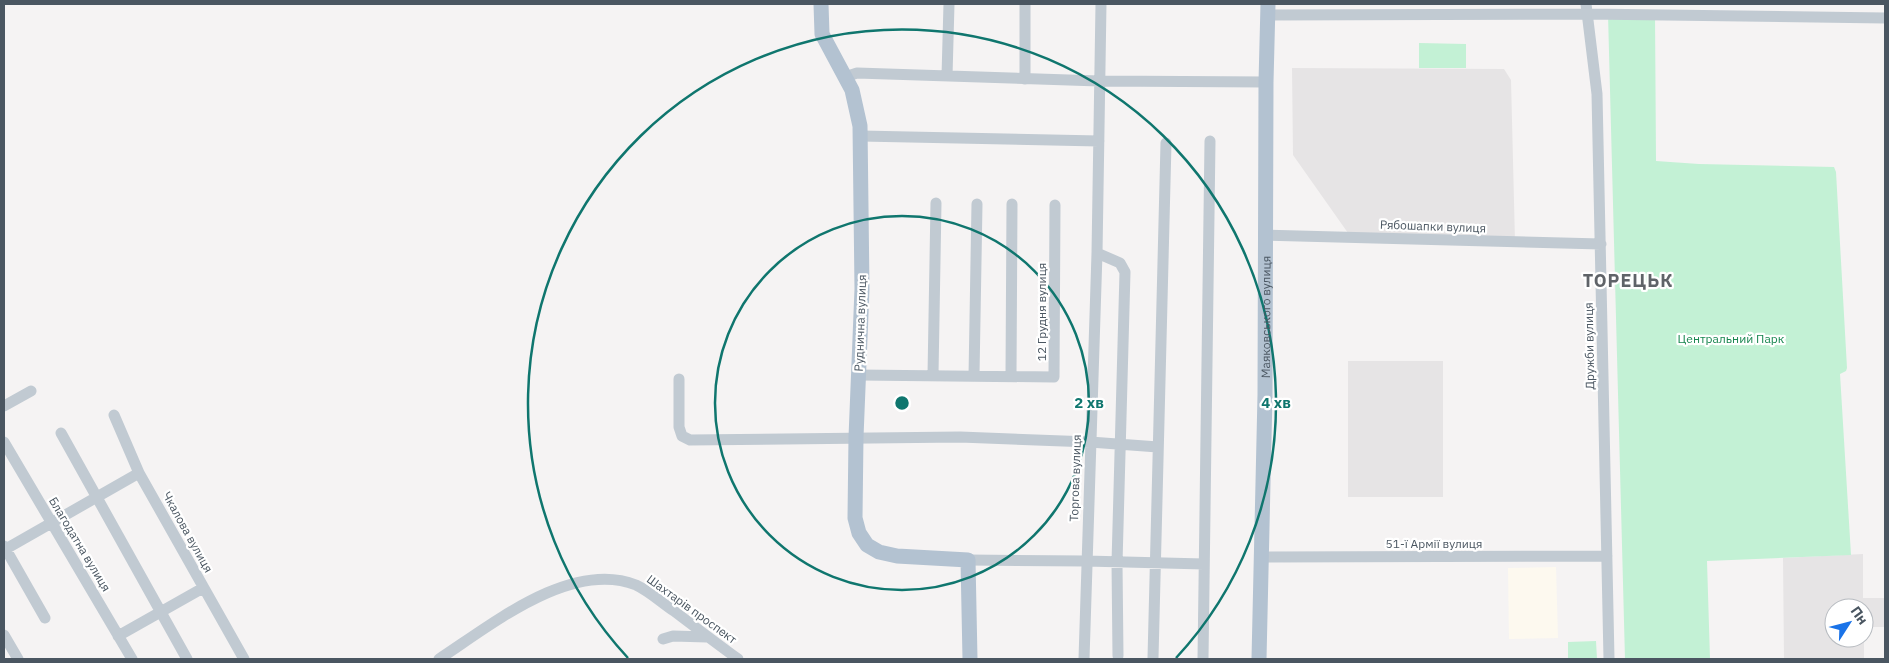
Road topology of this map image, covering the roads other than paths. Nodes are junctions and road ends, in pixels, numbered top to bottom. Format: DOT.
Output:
graph roads {
  1 [pos="812,4"];
  2 [pos="821,4"];
  3 [pos="948,4"];
  4 [pos="1025,4"];
  5 [pos="1101,4"];
  6 [pos="1738,4"];
  7 [pos="1268,9"];
  8 [pos="1587,9"];
  9 [pos="1738,16"];
  10 [pos="1885,18"];
  11 [pos="947,76"];
  12 [pos="845,77"];
  13 [pos="1024,78"];
  14 [pos="1099,81"];
  15 [pos="1266,82"];
  16 [pos="860,131"];
  17 [pos="1099,141"];
  18 [pos="1210,141"];
  19 [pos="1166,143"];
  20 [pos="936,203"];
  21 [pos="977,204"];
  22 [pos="1012,204"];
  23 [pos="1055,205"];
  24 [pos="1265,235"];
  25 [pos="1601,244"];
  26 [pos="1097,253"];
  27 [pos="859,375"];
  28 [pos="933,375"];
  29 [pos="974,376"];
  30 [pos="1011,376"];
  31 [pos="679,379"];
  32 [pos="31,391"];
  33 [pos="4,406"];
  34 [pos="114,416"];
  35 [pos="61,433"];
  36 [pos="856,437"];
  37 [pos="4,442"];
  38 [pos="1090,442"];
  39 [pos="1122,445"];
  40 [pos="1158,447"];
  41 [pos="139,473"];
  42 [pos="97,496"];
  43 [pos="52,523"];
  44 [pos="4,548"];
  45 [pos="1607,556"];
  46 [pos="1262,557"];
  47 [pos="968,560"];
  48 [pos="1086,561"];
  49 [pos="1118,563"];
  50 [pos="1155,564"];
  51 [pos="1204,564"];
  52 [pos="203,588"];
  53 [pos="160,611"];
  54 [pos="44,618"];
  55 [pos="4,635"];
  56 [pos="118,636"];
  57 [pos="708,636"];
  58 [pos="663,639"];
  59 [pos="1118,656"];
  60 [pos="1153,658"];
  61 [pos="18,659"];
  62 [pos="132,659"];
  63 [pos="187,659"];
  64 [pos="244,659"];
  65 [pos="439,659"];
  66 [pos="738,659"];
  67 [pos="970,659"];
  68 [pos="1084,659"];
  69 [pos="1203,659"];
  70 [pos="1258,659"];
  71 [pos="1609,659"];
  1 -- 16 [label="main road"];
  2 -- 12 [label="main road, Руднична вулиця"];
  3 -- 11 [label="street"];
  4 -- 13 [label="street"];
  5 -- 14 [label="street, Торгова вулиця"];
  6 -- 9 [label="street"];
  7 -- 8 [label="street"];
  7 -- 15 [label="main road, Маяковського вулиця"];
  8 -- 9 [label="street"];
  8 -- 25 [label="street, Дружби вулиця"];
  9 -- 10 [label="street"];
  11 -- 12 [label="street"];
  11 -- 13 [label="street"];
  12 -- 16 [label="main road, Руднична вулиця"];
  13 -- 14 [label="street"];
  14 -- 15 [label="street"];
  14 -- 17 [label="street, Торгова вулиця"];
  15 -- 24 [label="main road, Маяковського вулиця"];
  16 -- 17 [label="street"];
  16 -- 27 [label="main road, Руднична вулиця"];
  17 -- 26 [label="street, Торгова вулиця"];
  18 -- 51 [label="street"];
  19 -- 40 [label="street"];
  20 -- 28 [label="street"];
  21 -- 29 [label="street"];
  22 -- 30 [label="street"];
  23 -- 30 [label="street, 12 Грудня вулиця"];
  24 -- 25 [label="street, Рябошапки вулиця"];
  24 -- 46 [label="main road, Маяковського вулиця"];
  25 -- 45 [label="street, Дружби вулиця"];
  26 -- 38 [label="street, Торгова вулиця"];
  26 -- 39 [label="street"];
  27 -- 28 [label="street, 12 Грудня вулиця"];
  27 -- 36 [label="main road, Руднична вулиця"];
  28 -- 29 [label="street, 12 Грудня вулиця"];
  29 -- 30 [label="street, 12 Грудня вулиця"];
  31 -- 36 [label="street"];
  32 -- 33 [label="street"];
  34 -- 41 [label="street, Чкалова вулиця"];
  35 -- 42 [label="street"];
  36 -- 38 [label="street"];
  36 -- 47 [label="main road, Руднична вулиця"];
  37 -- 43 [label="street, Благодатна вулиця"];
  38 -- 39 [label="street"];
  38 -- 48 [label="street, Торгова вулиця"];
  39 -- 40 [label="street"];
  39 -- 49 [label="street"];
  40 -- 50 [label="street"];
  41 -- 42 [label="street"];
  41 -- 52 [label="street, Чкалова вулиця"];
  42 -- 43 [label="street"];
  42 -- 53 [label="street"];
  43 -- 44 [label="street"];
  43 -- 56 [label="street, Благодатна вулиця"];
  44 -- 54 [label="street"];
  45 -- 46 [label="street, 51-ї Армії вулиця"];
  45 -- 71 [label="street, Дружби вулиця"];
  46 -- 70 [label="main road, Маяковського вулиця"];
  47 -- 48 [label="street, Руднична вулиця"];
  47 -- 67 [label="main road"];
  48 -- 49 [label="street, Руднична вулиця"];
  48 -- 68 [label="street, Торгова вулиця"];
  49 -- 50 [label="street, Руднична вулиця"];
  49 -- 59 [label="street"];
  50 -- 51 [label="street, Руднична вулиця"];
  50 -- 60 [label="street"];
  51 -- 69 [label="street"];
  52 -- 53 [label="street"];
  52 -- 64 [label="street, Чкалова вулиця"];
  53 -- 56 [label="street"];
  53 -- 63 [label="street"];
  55 -- 61 [label="street"];
  56 -- 62 [label="street, Благодатна вулиця"];
  57 -- 58 [label="street"];
  57 -- 65 [label="street, Шахтарів проспект"];
  57 -- 66 [label="street, Шахтарів проспект"];
}
